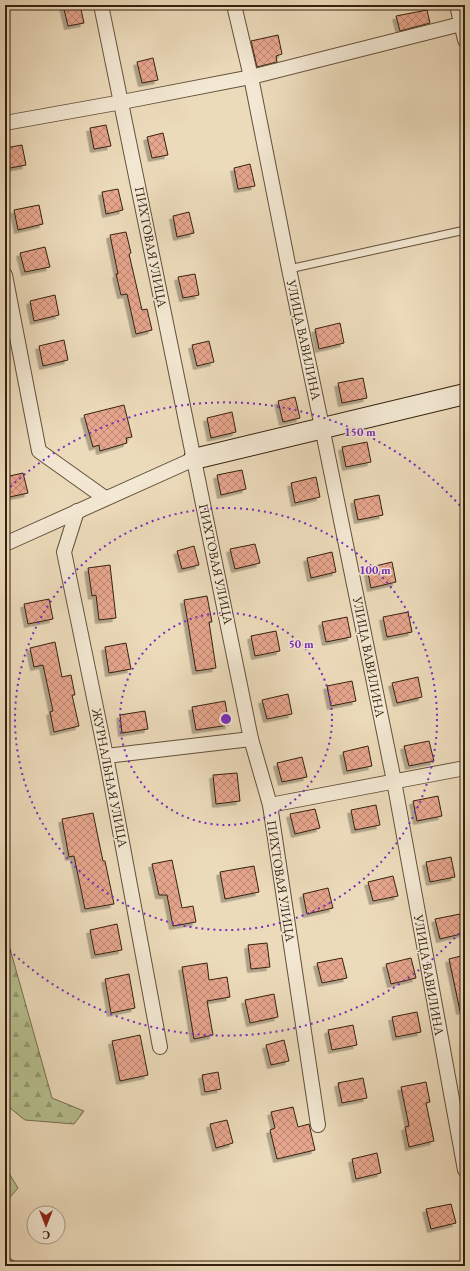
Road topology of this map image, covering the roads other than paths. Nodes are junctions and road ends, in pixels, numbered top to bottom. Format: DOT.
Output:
graph roads {
  1 [pos="101,5"];
  2 [pos="234,5"];
  3 [pos="457,5"];
  4 [pos="463,23"];
  5 [pos="465,40"];
  6 [pos="251,76"];
  7 [pos="122,102"];
  8 [pos="5,123"];
  9 [pos="465,230"];
  10 [pos="289,269"];
  11 [pos="5,275"];
  12 [pos="465,394"];
  13 [pos="322,427"];
  14 [pos="194,458"];
  15 [pos="105,498"];
  16 [pos="77,511"];
  17 [pos="5,544"];
  18 [pos="251,739"];
  19 [pos="106,756"];
  20 [pos="465,768"];
  21 [pos="394,782"];
  22 [pos="270,805"];
  23 [pos="160,1047"];
  24 [pos="318,1125"];
  25 [pos="465,1170"];
  1 -- 7 [label="street, ПИХТОВАЯ УЛИЦА"];
  2 -- 6 [label="street, УЛИЦА ВАВИЛИНА"];
  3 -- 4 [label="street"];
  4 -- 5 [label="street"];
  4 -- 6 [label="street"];
  6 -- 7 [label="street"];
  6 -- 10 [label="street, УЛИЦА ВАВИЛИНА"];
  7 -- 8 [label="street"];
  7 -- 14 [label="street, ПИХТОВАЯ УЛИЦА"];
  9 -- 10 [label="lane"];
  10 -- 13 [label="street, УЛИЦА ВАВИЛИНА"];
  11 -- 15 [label="street"];
  12 -- 13 [label="street"];
  13 -- 14 [label="street"];
  13 -- 21 [label="street, УЛИЦА ВАВИЛИНА"];
  14 -- 15 [label="street"];
  14 -- 18 [label="street, ПИХТОВАЯ УЛИЦА"];
  15 -- 16 [label="street"];
  16 -- 17 [label="street"];
  16 -- 19 [label="street, ЖУРНАЛЬНАЯ УЛИЦА"];
  18 -- 19 [label="street"];
  18 -- 22 [label="street, ПИХТОВАЯ УЛИЦА"];
  19 -- 23 [label="street, ЖУРНАЛЬНАЯ УЛИЦА"];
  20 -- 21 [label="street"];
  21 -- 22 [label="street"];
  21 -- 25 [label="street, УЛИЦА ВАВИЛИНА"];
  22 -- 24 [label="street, ПИХТОВАЯ УЛИЦА"];
}
